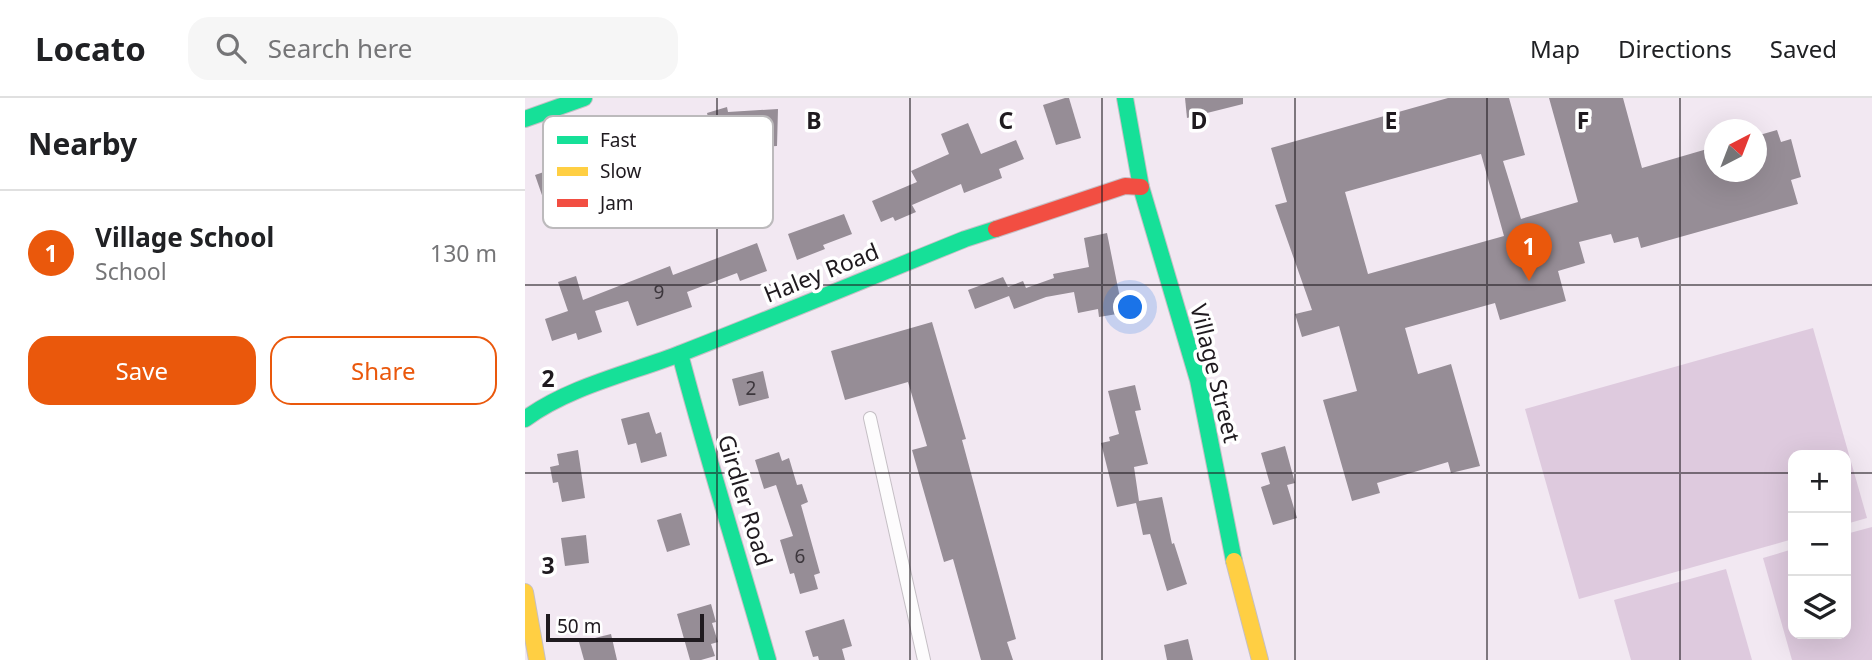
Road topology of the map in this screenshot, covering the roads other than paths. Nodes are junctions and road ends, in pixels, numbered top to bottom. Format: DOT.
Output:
graph roads {
  1 [pos="585,98"];
  2 [pos="1125,98"];
  3 [pos="525,119"];
  4 [pos="1141,187"];
  5 [pos="680,354"];
  6 [pos="870,418"];
  7 [pos="525,419"];
  8 [pos="525,592"];
  9 [pos="537,660"];
  10 [pos="768,660"];
  11 [pos="924,660"];
  12 [pos="1260,660"];
  1 -- 3 [label="street"];
  2 -- 4 [label="street, Village Street"];
  4 -- 5 [label="street, Haley Road"];
  4 -- 12 [label="street, Village Street"];
  5 -- 7 [label="street, Haley Road"];
  5 -- 10 [label="street, Girdler Road"];
  6 -- 11 [label="lane"];
  8 -- 9 [label="street"];
}
